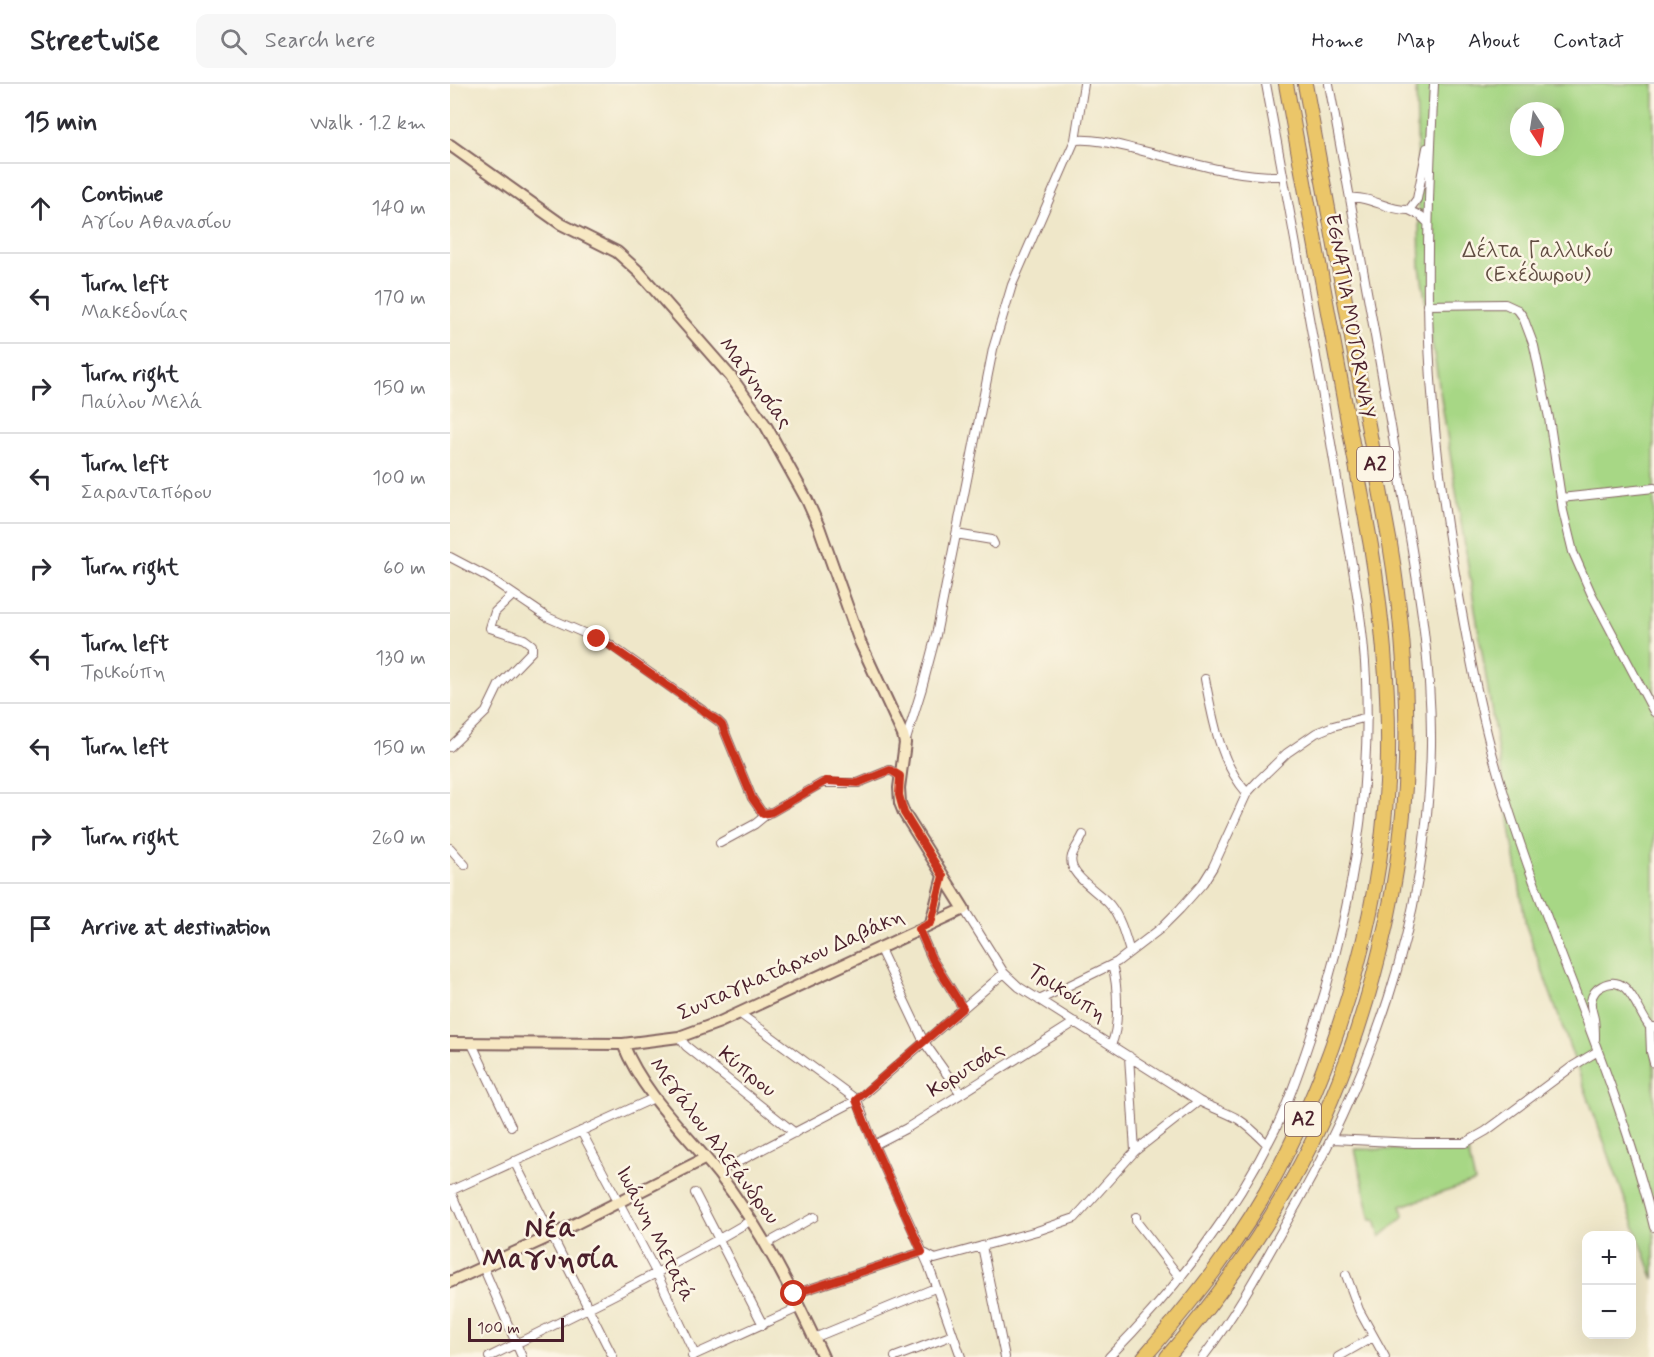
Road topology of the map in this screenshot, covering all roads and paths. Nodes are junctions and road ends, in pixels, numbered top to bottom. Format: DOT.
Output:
graph roads {
  1 [pos="1084,84"];
  2 [pos="1266,84"];
  3 [pos="1286,84"];
  4 [pos="1305,84"];
  5 [pos="1329,84"];
  6 [pos="1434,84"];
  7 [pos="1432,118"];
  8 [pos="1075,140"];
  9 [pos="450,145"];
  10 [pos="1283,176"];
  11 [pos="1350,198"];
  12 [pos="1410,210"];
  13 [pos="1428,223"];
  14 [pos="1428,305"];
  15 [pos="1654,488"];
  16 [pos="1561,498"];
  17 [pos="956,534"];
  18 [pos="994,544"];
  19 [pos="450,557"];
  20 [pos="513,595"];
  21 [pos="1205,679"];
  22 [pos="1654,712"];
  23 [pos="1367,717"];
  24 [pos="905,743"];
  25 [pos="450,747"];
  26 [pos="900,776"];
  27 [pos="1246,793"];
  28 [pos="766,814"];
  29 [pos="1083,836"];
  30 [pos="720,843"];
  31 [pos="450,848"];
  32 [pos="465,865"];
  33 [pos="943,876"];
  34 [pos="964,909"];
  35 [pos="931,923"];
  36 [pos="919,929"];
  37 [pos="879,947"];
  38 [pos="1130,952"];
  39 [pos="1112,965"];
  40 [pos="1004,973"];
  41 [pos="1039,1000"];
  42 [pos="963,1008"];
  43 [pos="739,1013"];
  44 [pos="1075,1022"];
  45 [pos="1652,1027"];
  46 [pos="678,1037"];
  47 [pos="924,1042"];
  48 [pos="450,1043"];
  49 [pos="1595,1043"];
  50 [pos="472,1044"];
  51 [pos="622,1044"];
  52 [pos="1111,1045"];
  53 [pos="1598,1052"];
  54 [pos="1129,1056"];
  55 [pos="1654,1063"];
  56 [pos="961,1094"];
  57 [pos="654,1098"];
  58 [pos="856,1100"];
  59 [pos="1199,1101"];
  60 [pos="511,1126"];
  61 [pos="581,1131"];
  62 [pos="795,1134"];
  63 [pos="1333,1139"];
  64 [pos="1267,1144"];
  65 [pos="874,1145"];
  66 [pos="1135,1152"];
  67 [pos="704,1159"];
  68 [pos="514,1161"];
  69 [pos="717,1173"];
  70 [pos="450,1191"];
  71 [pos="695,1193"];
  72 [pos="618,1201"];
  73 [pos="814,1217"];
  74 [pos="1136,1217"];
  75 [pos="750,1221"];
  76 [pos="1654,1227"];
  77 [pos="553,1235"];
  78 [pos="719,1239"];
  79 [pos="766,1244"];
  80 [pos="982,1246"];
  81 [pos="922,1252"];
  82 [pos="931,1262"];
  83 [pos="484,1267"];
  84 [pos="657,1274"];
  85 [pos="1346,1275"];
  86 [pos="1180,1279"];
  87 [pos="450,1282"];
  88 [pos="935,1288"];
  89 [pos="794,1294"];
  90 [pos="800,1307"];
  91 [pos="589,1309"];
  92 [pos="763,1325"];
  93 [pos="953,1335"];
  94 [pos="1373,1337"];
  95 [pos="814,1338"];
  96 [pos="517,1343"];
  97 [pos="693,1356"];
  98 [pos="489,1357"];
  99 [pos="522,1357"];
  100 [pos="613,1357"];
  101 [pos="822,1357"];
  102 [pos="895,1357"];
  103 [pos="961,1357"];
  104 [pos="1005,1357"];
  105 [pos="1109,1357"];
  106 [pos="1144,1357"];
  107 [pos="1167,1357"];
  108 [pos="1203,1357"];
  109 [pos="1338,1357"];
  110 [pos="1384,1357"];
  1 -- 8 [label="street"];
  2 -- 10 [label="street"];
  3 -- 106 [label="highway, EGNATIA MOTORWAY / Α2"];
  4 -- 107 [label="highway, EGNATIA MOTORWAY / Α2"];
  5 -- 11 [label="street"];
  6 -- 7 [label="street"];
  7 -- 12 [label="street"];
  7 -- 13 [label="street"];
  8 -- 10 [label="street"];
  8 -- 17 [label="street"];
  9 -- 24 [label="street, Μαγνησίας"];
  10 -- 23 [label="street"];
  11 -- 12 [label="street"];
  11 -- 63 [label="street"];
  12 -- 13 [label="street"];
  13 -- 14 [label="street"];
  14 -- 16 [label="street"];
  14 -- 49 [label="street"];
  15 -- 16 [label="street"];
  16 -- 22 [label="street"];
  17 -- 18 [label="street"];
  17 -- 24 [label="street"];
  19 -- 20 [label="street"];
  20 -- 25 [label="street"];
  20 -- 28 [label="street"];
  21 -- 27 [label="street"];
  23 -- 27 [label="street"];
  23 -- 64 [label="street"];
  24 -- 26 [label="street, Τρικούπη"];
  26 -- 28 [label="street"];
  26 -- 33 [label="street, Τρικούπη"];
  27 -- 38 [label="street"];
  28 -- 30 [label="street"];
  29 -- 38 [label="street"];
  31 -- 32 [label="street"];
  33 -- 34 [label="street, Τρικούπη"];
  33 -- 35 [label="street"];
  34 -- 35 [label="street, Συνταγματάρχου Δαβάκη"];
  34 -- 40 [label="street, Τρικούπη"];
  35 -- 36 [label="street, Συνταγματάρχου Δαβάκη"];
  36 -- 37 [label="street, Συνταγματάρχου Δαβάκη"];
  36 -- 42 [label="street"];
  37 -- 43 [label="street, Συνταγματάρχου Δαβάκη"];
  37 -- 47 [label="street"];
  38 -- 39 [label="street"];
  39 -- 41 [label="street"];
  39 -- 52 [label="street"];
  40 -- 41 [label="street, Τρικούπη"];
  40 -- 42 [label="street"];
  41 -- 44 [label="street, Τρικούπη"];
  42 -- 47 [label="street"];
  43 -- 46 [label="street, Συνταγματάρχου Δαβάκη"];
  43 -- 58 [label="street"];
  44 -- 52 [label="street, Τρικούπη"];
  44 -- 56 [label="street, Κορυτσάς"];
  45 -- 49 [label="street"];
  45 -- 55 [label="street"];
  46 -- 51 [label="street, Συνταγματάρχου Δαβάκη"];
  46 -- 62 [label="street, Κύπρου"];
  47 -- 56 [label="street"];
  47 -- 58 [label="street"];
  48 -- 50 [label="street, Συνταγματάρχου Δαβάκη"];
  49 -- 53 [label="street"];
  50 -- 51 [label="street, Συνταγματάρχου Δαβάκη"];
  50 -- 60 [label="street"];
  51 -- 57 [label="street, Μεγάλου Αλεξάνδρου"];
  52 -- 54 [label="street, Τρικούπη"];
  53 -- 63 [label="street"];
  53 -- 76 [label="street"];
  54 -- 59 [label="street, Τρικούπη"];
  54 -- 66 [label="street"];
  56 -- 65 [label="street, Κορυτσάς"];
  57 -- 61 [label="street"];
  57 -- 67 [label="street, Μεγάλου Αλεξάνδρου"];
  58 -- 62 [label="street"];
  58 -- 65 [label="street"];
  59 -- 64 [label="street, Τρικούπη"];
  59 -- 66 [label="street"];
  61 -- 68 [label="street"];
  61 -- 72 [label="street, Ιωάννη Μεταξά"];
  62 -- 69 [label="street"];
  63 -- 108 [label="street"];
  64 -- 86 [label="street"];
  65 -- 81 [label="street"];
  66 -- 80 [label="street"];
  67 -- 69 [label="street, Μεγάλου Αλεξάνδρου"];
  67 -- 72 [label="street"];
  68 -- 70 [label="street"];
  68 -- 77 [label="street"];
  69 -- 75 [label="street, Μεγάλου Αλεξάνδρου"];
  70 -- 83 [label="street"];
  71 -- 78 [label="street"];
  72 -- 77 [label="street"];
  72 -- 84 [label="street, Ιωάννη Μεταξά"];
  73 -- 79 [label="street"];
  74 -- 86 [label="street"];
  75 -- 78 [label="street"];
  75 -- 79 [label="street, Μεγάλου Αλεξάνδρου"];
  77 -- 83 [label="street"];
  77 -- 91 [label="street"];
  78 -- 84 [label="street"];
  78 -- 92 [label="street"];
  79 -- 89 [label="street, Μεγάλου Αλεξάνδρου"];
  80 -- 82 [label="street"];
  80 -- 104 [label="street"];
  81 -- 82 [label="street"];
  81 -- 89 [label="street"];
  82 -- 88 [label="street"];
  83 -- 87 [label="street"];
  83 -- 96 [label="street"];
  84 -- 91 [label="street"];
  84 -- 97 [label="street, Ιωάννη Μεταξά"];
  85 -- 94 [label="street"];
  86 -- 105 [label="street"];
  88 -- 93 [label="street"];
  88 -- 95 [label="street"];
  89 -- 90 [label="street, Μεγάλου Αλεξάνδρου"];
  90 -- 92 [label="street"];
  90 -- 95 [label="street, Μεγάλου Αλεξάνδρου"];
  91 -- 96 [label="street"];
  91 -- 100 [label="street"];
  92 -- 97 [label="street"];
  93 -- 102 [label="street"];
  93 -- 103 [label="street"];
  94 -- 109 [label="street"];
  94 -- 110 [label="street"];
  95 -- 101 [label="street, Μεγάλου Αλεξάνδρου"];
  96 -- 98 [label="street"];
  96 -- 99 [label="street"];
}
